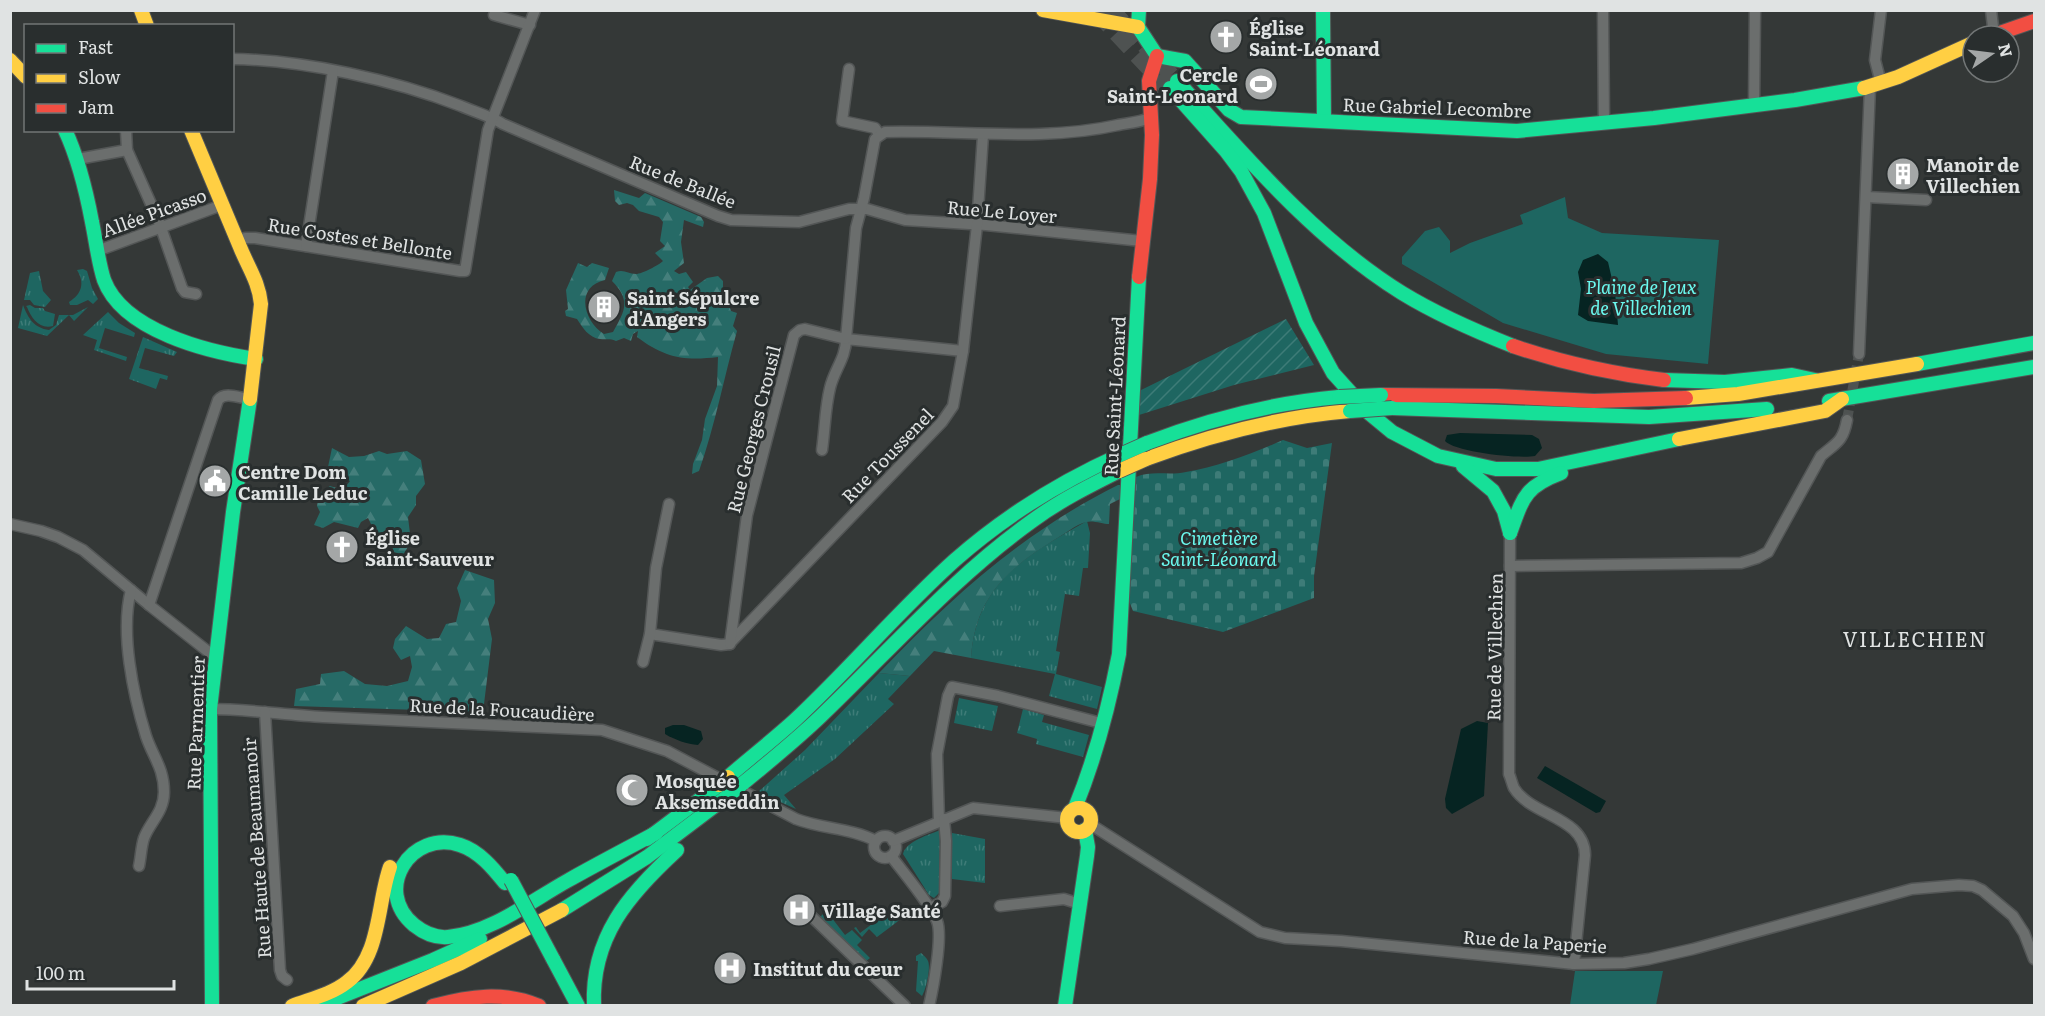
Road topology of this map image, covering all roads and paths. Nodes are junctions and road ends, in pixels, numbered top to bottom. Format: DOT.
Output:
graph roads {
  1 [pos="535,10"];
  2 [pos="1043,10"];
  3 [pos="1139,10"];
  4 [pos="1323,10"];
  5 [pos="1603,10"];
  6 [pos="1755,10"];
  7 [pos="1881,10"];
  8 [pos="494,15"];
  9 [pos="530,25"];
  10 [pos="1138,27"];
  11 [pos="1961,48"];
  12 [pos="1157,56"];
  13 [pos="234,59"];
  14 [pos="10,60"];
  15 [pos="849,69"];
  16 [pos="333,71"];
  17 [pos="24,75"];
  18 [pos="1876,85"];
  19 [pos="1754,106"];
  20 [pos="493,118"];
  21 [pos="1150,118"];
  22 [pos="1324,121"];
  23 [pos="1604,122"];
  24 [pos="66,132"];
  25 [pos="126,132"];
  26 [pos="192,132"];
  27 [pos="879,134"];
  28 [pos="983,135"];
  29 [pos="127,150"];
  30 [pos="78,159"];
  31 [pos="1866,197"];
  32 [pos="1926,200"];
  33 [pos="222,205"];
  34 [pos="861,209"];
  35 [pos="977,225"];
  36 [pos="161,227"];
  37 [pos="237,240"];
  38 [pos="1142,241"];
  39 [pos="306,246"];
  40 [pos="97,251"];
  41 [pos="196,294"];
  42 [pos="846,339"];
  43 [pos="2034,343"];
  44 [pos="963,351"];
  45 [pos="1859,354"];
  46 [pos="252,358"];
  47 [pos="2034,367"];
  48 [pos="1822,381"];
  49 [pos="247,399"];
  50 [pos="1842,399"];
  51 [pos="1847,420"];
  52 [pos="822,450"];
  53 [pos="1586,459"];
  54 [pos="1459,462"];
  55 [pos="669,504"];
  56 [pos="10,525"];
  57 [pos="1510,533"];
  58 [pos="1510,566"];
  59 [pos="131,590"];
  60 [pos="149,605"];
  61 [pos="650,634"];
  62 [pos="730,644"];
  63 [pos="216,657"];
  64 [pos="643,662"];
  65 [pos="210,709"];
  66 [pos="266,712"];
  67 [pos="1101,723"];
  68 [pos="742,790"];
  69 [pos="1076,811"];
  70 [pos="942,820"];
  71 [pos="1084,829"];
  72 [pos="656,833"];
  73 [pos="876,841"];
  74 [pos="894,841"];
  75 [pos="891,856"];
  76 [pos="139,866"];
  77 [pos="508,882"];
  78 [pos="1080,904"];
  79 [pos="1000,906"];
  80 [pos="930,908"];
  81 [pos="810,915"];
  82 [pos="2034,958"];
  83 [pos="550,961"];
  84 [pos="1574,964"];
  85 [pos="287,980"];
  86 [pos="212,1005"];
  87 [pos="292,1005"];
  88 [pos="317,1005"];
  89 [pos="363,1005"];
  90 [pos="433,1005"];
  91 [pos="539,1005"];
  92 [pos="572,1005"];
  93 [pos="578,1005"];
  94 [pos="594,1005"];
  95 [pos="905,1005"];
  96 [pos="928,1005"];
  97 [pos="1065,1005"];
  1 -- 9 [label="street"];
  2 -- 10 [label="main road"];
  3 -- 10 [label="main road"];
  4 -- 22 [label="main road"];
  5 -- 23 [label="street"];
  6 -- 19 [label="street"];
  7 -- 18 [label="street"];
  8 -- 9 [label="street"];
  9 -- 20 [label="street"];
  10 -- 12 [label="main road"];
  11 -- 18 [label="main road, Rue Gabriel Lecombre"];
  12 -- 21 [label="main road, Rue Saint-Léonard"];
  12 -- 22 [label="main road, Rue Gabriel Lecombre"];
  13 -- 16 [label="street, Rue de Ballée"];
  14 -- 17 [label="main road"];
  15 -- 27 [label="street"];
  16 -- 20 [label="street, Rue de Ballée"];
  16 -- 39 [label="street"];
  18 -- 19 [label="main road, Rue Gabriel Lecombre"];
  18 -- 31 [label="street"];
  19 -- 23 [label="main road, Rue Gabriel Lecombre"];
  20 -- 34 [label="street, Rue de Ballée"];
  20 -- 39 [label="street, Rue Costes et Bellonte"];
  21 -- 28 [label="street"];
  21 -- 38 [label="main road, Rue Saint-Léonard"];
  22 -- 23 [label="main road, Rue Gabriel Lecombre"];
  24 -- 30 [label="main road"];
  25 -- 29 [label="street"];
  26 -- 33 [label="main road, Rue Parmentier"];
  27 -- 28 [label="street"];
  27 -- 34 [label="street"];
  28 -- 35 [label="street, Rue Toussenel"];
  29 -- 30 [label="street"];
  29 -- 36 [label="street"];
  30 -- 40 [label="main road"];
  31 -- 32 [label="street"];
  31 -- 45 [label="street"];
  33 -- 36 [label="street, Allée Picasso"];
  33 -- 37 [label="main road, Rue Parmentier"];
  34 -- 35 [label="street, Rue Le Loyer"];
  34 -- 42 [label="street"];
  35 -- 38 [label="street, Rue Le Loyer"];
  35 -- 44 [label="street, Rue Toussenel"];
  36 -- 40 [label="street, Allée Picasso"];
  36 -- 41 [label="street"];
  37 -- 39 [label="street, Rue Costes et Bellonte"];
  37 -- 46 [label="main road, Rue Parmentier"];
  38 -- 67 [label="main road, Rue Saint-Léonard"];
  40 -- 46 [label="main road"];
  42 -- 44 [label="street, Rue Georges Crousil"];
  42 -- 52 [label="street"];
  42 -- 62 [label="street, Rue Georges Crousil"];
  43 -- 48 [label="main road"];
  44 -- 62 [label="street, Rue Toussenel"];
  46 -- 49 [label="main road, Rue Parmentier"];
  47 -- 50 [label="main road"];
  48 -- 54 [label="main road"];
  48 -- 72 [label="main road, bridge"];
  49 -- 60 [label="street"];
  49 -- 63 [label="main road, Rue Parmentier"];
  50 -- 53 [label="main road"];
  50 -- 68 [label="main road, bridge"];
  51 -- 58 [label="street, Rue de Villechien"];
  53 -- 54 [label="main road"];
  53 -- 57 [label="main road"];
  54 -- 57 [label="main road"];
  55 -- 61 [label="street"];
  56 -- 59 [label="street"];
  57 -- 58 [label="street"];
  58 -- 84 [label="street, Rue de Villechien"];
  59 -- 60 [label="street"];
  59 -- 76 [label="street"];
  60 -- 63 [label="street"];
  61 -- 62 [label="street"];
  61 -- 64 [label="street"];
  63 -- 65 [label="main road, Rue Parmentier"];
  65 -- 66 [label="street, Rue de la Foucaudière"];
  65 -- 86 [label="main road, Rue Parmentier"];
  66 -- 73 [label="street, Rue de la Foucaudière"];
  66 -- 85 [label="street, Rue Haute de Beaumanoir"];
  67 -- 69 [label="main road, Rue Saint-Léonard"];
  67 -- 70 [label="street"];
  68 -- 89 [label="main road"];
  68 -- 94 [label="main road"];
  69 -- 70 [label="street, Rue de la Foucaudière"];
  69 -- 71 [label="main road"];
  69 -- 71 [label="main road"];
  70 -- 74 [label="street, Rue de la Foucaudière"];
  70 -- 80 [label="street"];
  71 -- 78 [label="main road"];
  71 -- 84 [label="street, Rue de la Paperie"];
  72 -- 77 [label="main road"];
  72 -- 88 [label="main road"];
  73 -- 74 [label="street, Rue de la Foucaudière"];
  73 -- 75 [label="street, Rue de la Foucaudière"];
  74 -- 75 [label="street"];
  75 -- 80 [label="street, Rue de la Foucaudière"];
  77 -- 83 [label="main road"];
  77 -- 87 [label="main road"];
  78 -- 79 [label="street"];
  78 -- 97 [label="main road"];
  80 -- 96 [label="street, Rue de la Foucaudière"];
  81 -- 95 [label="street"];
  82 -- 84 [label="street, Rue de la Paperie"];
  83 -- 92 [label="main road"];
  83 -- 93 [label="main road"];
  90 -- 91 [label="main road"];
}
